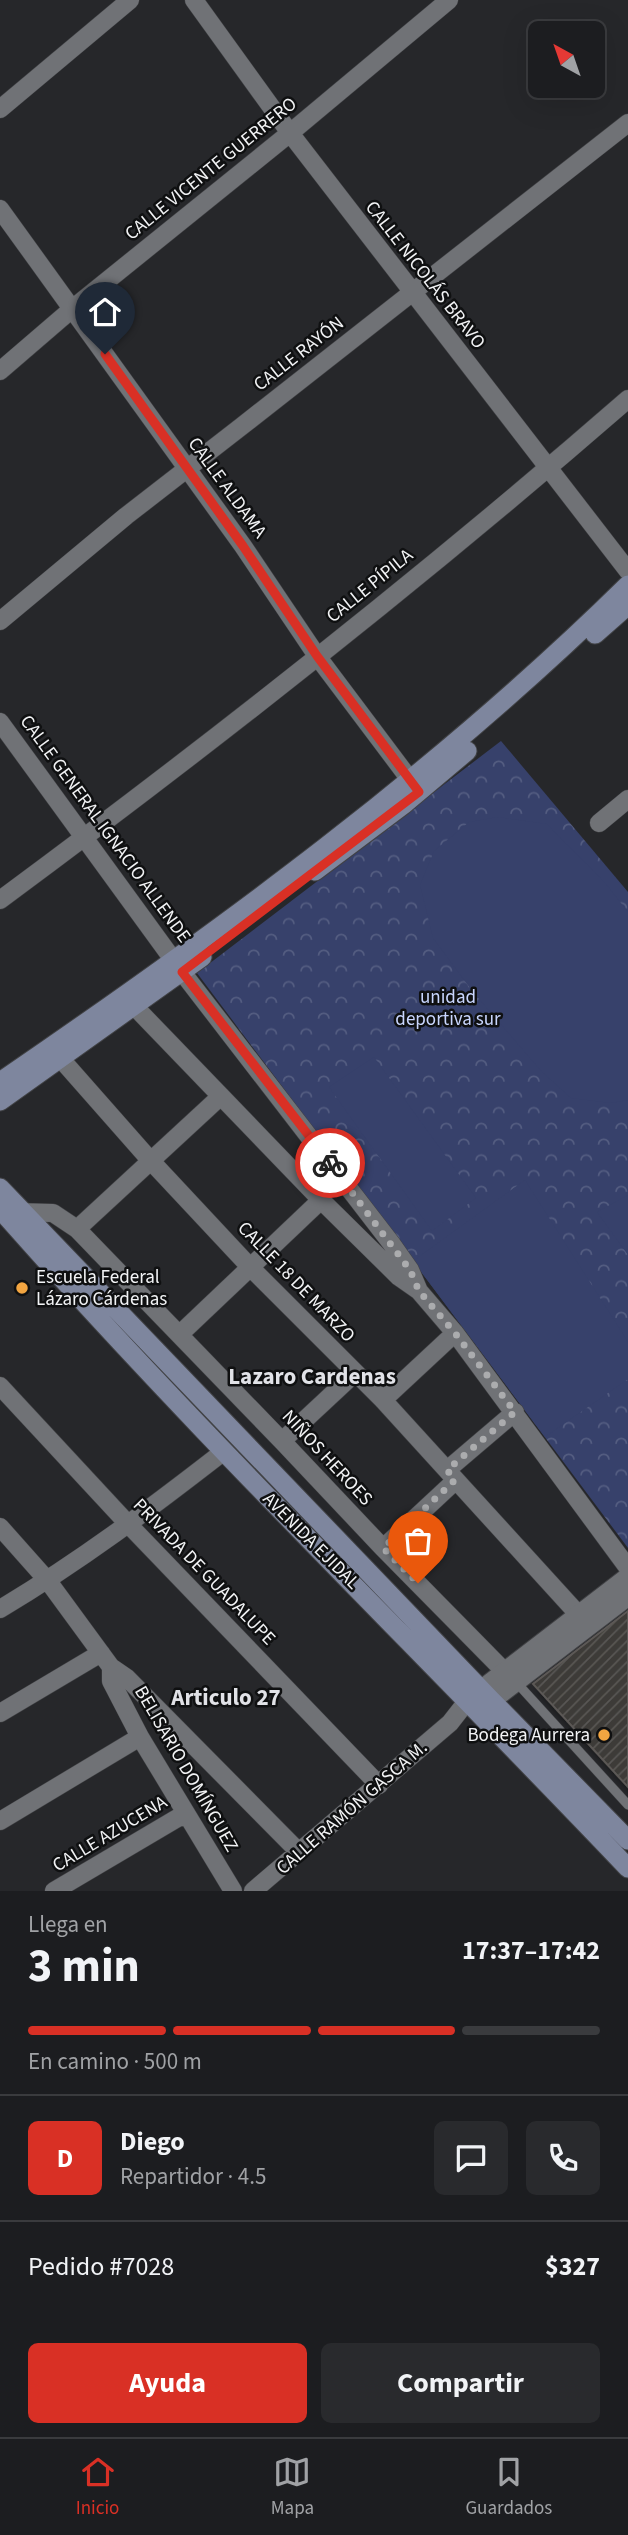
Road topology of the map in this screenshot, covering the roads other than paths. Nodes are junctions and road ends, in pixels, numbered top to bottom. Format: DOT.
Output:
graph roads {
  1 [pos="130,0"];
  2 [pos="194,0"];
  3 [pos="449,0"];
  4 [pos="0,109"];
  5 [pos="628,123"];
  6 [pos="290,133"];
  7 [pos="0,209"];
  8 [pos="412,292"];
  9 [pos="72,309"];
  10 [pos="0,371"];
  11 [pos="628,399"];
  12 [pos="186,467"];
  13 [pos="548,469"];
  14 [pos="628,572"];
  15 [pos="628,585"];
  16 [pos="628,605"];
  17 [pos="0,621"];
  18 [pos="317,656"];
  19 [pos="0,722"];
  20 [pos="414,786"];
  21 [pos="628,799"];
  22 [pos="599,823"];
  23 [pos="83,838"];
  24 [pos="0,900"];
  25 [pos="179,966"];
  26 [pos="135,1007"];
  27 [pos="61,1059"];
  28 [pos="0,1082"];
  29 [pos="221,1096"];
  30 [pos="0,1101"];
  31 [pos="150,1160"];
  32 [pos="0,1188"];
  33 [pos="321,1200"];
  34 [pos="1,1211"];
  35 [pos="23,1212"];
  36 [pos="77,1229"];
  37 [pos="251,1268"];
  38 [pos="419,1291"];
  39 [pos="455,1333"];
  40 [pos="180,1334"];
  41 [pos="355,1373"];
  42 [pos="0,1386"];
  43 [pos="383,1399"];
  44 [pos="515,1412"];
  45 [pos="282,1441"];
  46 [pos="223,1452"];
  47 [pos="451,1475"];
  48 [pos="129,1525"];
  49 [pos="0,1527"];
  50 [pos="383,1548"];
  51 [pos="628,1568"];
  52 [pos="628,1577"];
  53 [pos="48,1581"];
  54 [pos="628,1596"];
  55 [pos="0,1609"];
  56 [pos="584,1619"];
  57 [pos="106,1660"];
  58 [pos="510,1676"];
  59 [pos="480,1701"];
  60 [pos="0,1713"];
  61 [pos="140,1737"];
  62 [pos="379,1785"];
  63 [pos="628,1805"];
  64 [pos="187,1813"];
  65 [pos="0,1821"];
  66 [pos="628,1840"];
  67 [pos="299,1852"];
  68 [pos="628,1868"];
  69 [pos="54,1891"];
  70 [pos="233,1891"];
  71 [pos="253,1891"];
  1 -- 4 [label="street"];
  2 -- 6 [label="street, CALLE NICOLÁS BRAVO"];
  3 -- 6 [label="street, CALLE VICENTE GUERRERO"];
  5 -- 8 [label="street, CALLE RAYÓN"];
  6 -- 8 [label="street, CALLE NICOLÁS BRAVO"];
  6 -- 9 [label="street, CALLE VICENTE GUERRERO"];
  7 -- 9 [label="street, CALLE ALDAMA"];
  8 -- 12 [label="street, CALLE RAYÓN"];
  8 -- 13 [label="street, CALLE NICOLÁS BRAVO"];
  9 -- 10 [label="street, CALLE VICENTE GUERRERO"];
  9 -- 12 [label="street, CALLE ALDAMA"];
  11 -- 13 [label="street, CALLE PÍPILA"];
  12 -- 17 [label="street, CALLE RAYÓN"];
  12 -- 18 [label="street, CALLE ALDAMA"];
  13 -- 14 [label="street, CALLE NICOLÁS BRAVO"];
  13 -- 18 [label="street, CALLE PÍPILA"];
  15 -- 20 [label="main road"];
  16 -- 20 [label="main road"];
  18 -- 20 [label="street, CALLE ALDAMA"];
  18 -- 23 [label="street, CALLE PÍPILA"];
  19 -- 23 [label="street, CALLE GENERAL IGNACIO ALLENDE"];
  20 -- 25 [label="main road"];
  21 -- 22 [label="street"];
  23 -- 24 [label="street, CALLE PÍPILA"];
  23 -- 25 [label="street, CALLE GENERAL IGNACIO ALLENDE"];
  25 -- 26 [label="main road"];
  25 -- 28 [label="main road"];
  25 -- 38 [label="street, CALLE GENERAL IGNACIO ALLENDE"];
  26 -- 27 [label="main road"];
  26 -- 29 [label="street"];
  27 -- 30 [label="main road"];
  27 -- 31 [label="street, CALLE 18 DE MARZO"];
  29 -- 31 [label="street"];
  29 -- 33 [label="street"];
  31 -- 36 [label="street"];
  31 -- 37 [label="street, CALLE 18 DE MARZO"];
  32 -- 35 [label="main road, AVENIDA EJIDAL"];
  33 -- 37 [label="street"];
  33 -- 38 [label="street"];
  34 -- 35 [label="street, NIÑOS HEROES"];
  34 -- 46 [label="main road, AVENIDA EJIDAL"];
  35 -- 36 [label="street, NIÑOS HEROES"];
  35 -- 59 [label="main road, AVENIDA EJIDAL"];
  36 -- 40 [label="street, NIÑOS HEROES"];
  37 -- 40 [label="street"];
  37 -- 41 [label="street, CALLE 18 DE MARZO"];
  38 -- 39 [label="street"];
  39 -- 43 [label="street"];
  39 -- 44 [label="street"];
  40 -- 45 [label="street, NIÑOS HEROES"];
  41 -- 43 [label="street, CALLE 18 DE MARZO"];
  41 -- 45 [label="street"];
  42 -- 48 [label="street, PRIVADA DE GUADALUPE"];
  43 -- 47 [label="street, CALLE 18 DE MARZO"];
  44 -- 47 [label="street"];
  44 -- 51 [label="street"];
  45 -- 50 [label="street, NIÑOS HEROES"];
  46 -- 48 [label="street"];
  46 -- 59 [label="main road, AVENIDA EJIDAL"];
  47 -- 50 [label="street"];
  47 -- 56 [label="street, CALLE 18 DE MARZO"];
  48 -- 53 [label="street"];
  48 -- 62 [label="street, PRIVADA DE GUADALUPE"];
  49 -- 53 [label="street"];
  50 -- 58 [label="street, NIÑOS HEROES"];
  52 -- 56 [label="street, CALLE RAMÓN GASCA M."];
  53 -- 55 [label="street"];
  53 -- 57 [label="street"];
  54 -- 56 [label="street, CALLE RAMÓN GASCA M."];
  56 -- 58 [label="street, CALLE RAMÓN GASCA M."];
  57 -- 60 [label="street"];
  57 -- 61 [label="street, BELISARIO DOMÍNGUEZ"];
  57 -- 67 [label="street"];
  58 -- 59 [label="street, CALLE RAMÓN GASCA M."];
  58 -- 63 [label="lane"];
  59 -- 62 [label="street, CALLE RAMÓN GASCA M."];
  59 -- 66 [label="main road, AVENIDA EJIDAL"];
  59 -- 68 [label="main road, AVENIDA EJIDAL"];
  61 -- 64 [label="street, BELISARIO DOMÍNGUEZ"];
  61 -- 65 [label="street"];
  62 -- 67 [label="street, CALLE RAMÓN GASCA M."];
  64 -- 69 [label="street, CALLE AZUCENA"];
  64 -- 70 [label="street, BELISARIO DOMÍNGUEZ"];
  67 -- 71 [label="street, CALLE RAMÓN GASCA M."];
}
